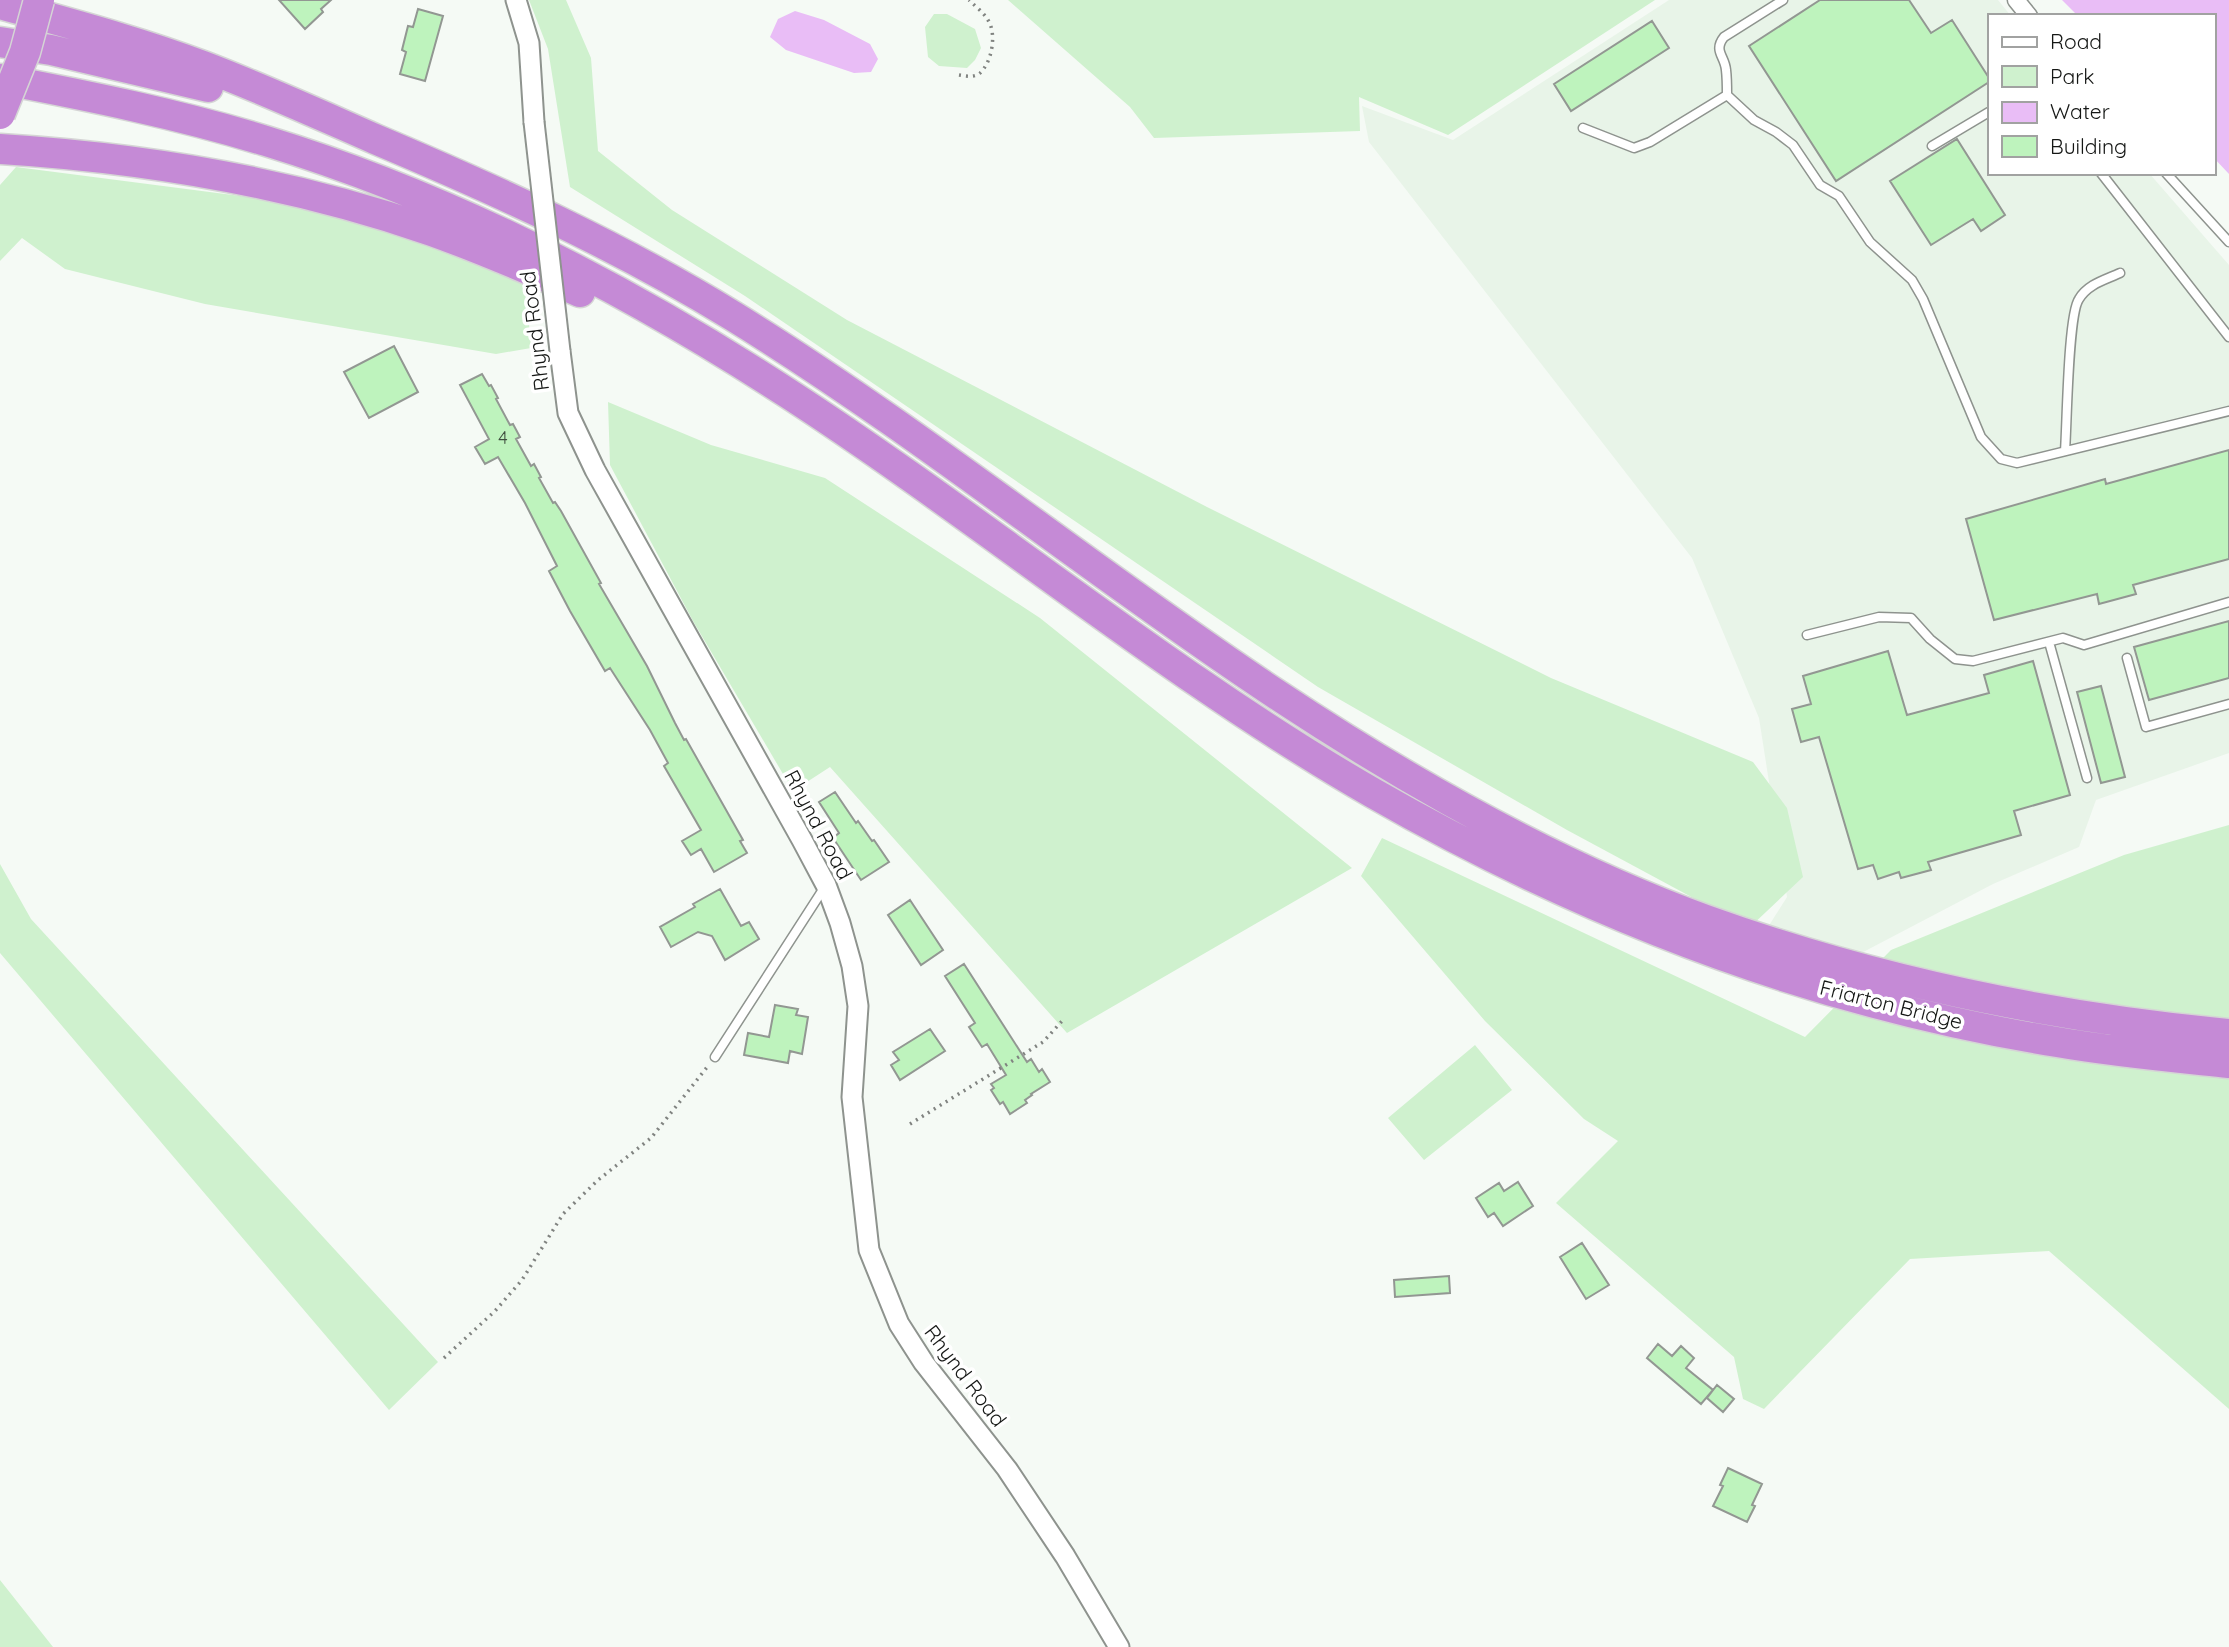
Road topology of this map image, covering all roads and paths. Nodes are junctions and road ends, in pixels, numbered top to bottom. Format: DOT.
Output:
graph roads {
  1 [pos="39,0"];
  2 [pos="516,0"];
  3 [pos="969,0"];
  4 [pos="1783,0"];
  5 [pos="2016,0"];
  6 [pos="0,4"];
  7 [pos="2027,14"];
  8 [pos="0,42"];
  9 [pos="958,75"];
  10 [pos="0,79"];
  11 [pos="1727,95"];
  12 [pos="1988,113"];
  13 [pos="0,114"];
  14 [pos="1583,128"];
  15 [pos="1932,146"];
  16 [pos="0,149"];
  17 [pos="430,162"];
  18 [pos="2103,175"];
  19 [pos="2168,175"];
  20 [pos="2229,242"];
  21 [pos="2120,273"];
  22 [pos="2229,337"];
  23 [pos="785,391"];
  24 [pos="2229,411"];
  25 [pos="2065,451"];
  26 [pos="2229,602"];
  27 [pos="1807,635"];
  28 [pos="2049,642"];
  29 [pos="2127,658"];
  30 [pos="2229,704"];
  31 [pos="2087,778"];
  32 [pos="826,885"];
  33 [pos="1063,1020"];
  34 [pos="2229,1034"];
  35 [pos="715,1057"];
  36 [pos="2229,1063"];
  37 [pos="910,1124"];
  38 [pos="444,1358"];
  39 [pos="1119,1647"];
  1 -- 13 [label="highway, bridge"];
  2 -- 32 [label="street, Rhynd Road, bridge"];
  3 -- 9 [label="path"];
  4 -- 11 [label="lane"];
  5 -- 7 [label="street"];
  6 -- 17 [label="highway"];
  8 -- 17 [label="highway"];
  10 -- 23 [label="highway"];
  11 -- 14 [label="lane"];
  11 -- 25 [label="lane"];
  12 -- 15 [label="lane"];
  16 -- 23 [label="highway"];
  17 -- 34 [label="highway, Friarton Bridge"];
  18 -- 22 [label="lane"];
  19 -- 20 [label="lane"];
  21 -- 25 [label="lane"];
  23 -- 36 [label="highway, Friarton Bridge"];
  24 -- 25 [label="lane"];
  26 -- 28 [label="lane"];
  27 -- 28 [label="lane"];
  28 -- 31 [label="lane"];
  29 -- 30 [label="lane"];
  32 -- 35 [label="lane"];
  32 -- 39 [label="street, Rhynd Road"];
  33 -- 37 [label="path"];
  35 -- 38 [label="path"];
}
